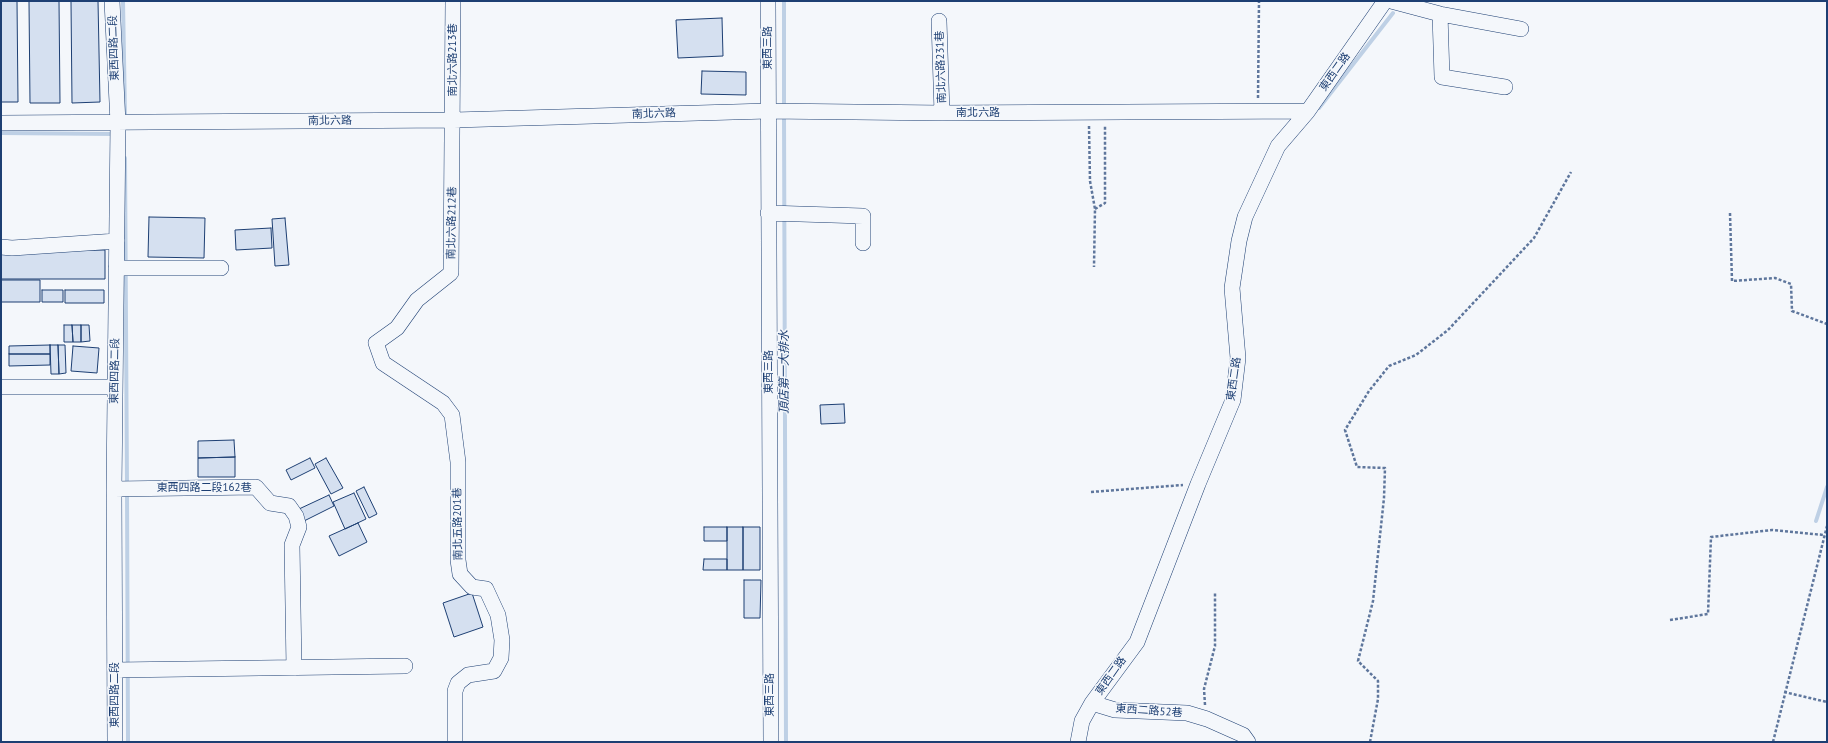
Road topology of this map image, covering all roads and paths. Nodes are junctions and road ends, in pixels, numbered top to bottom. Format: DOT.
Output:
graph roads {
  1 [pos="112,1"];
  2 [pos="453,1"];
  3 [pos="768,1"];
  4 [pos="1259,1"];
  5 [pos="1385,1"];
  6 [pos="1391,1"];
  7 [pos="1440,14"];
  8 [pos="939,21"];
  9 [pos="1521,29"];
  10 [pos="1505,87"];
  11 [pos="768,111"];
  12 [pos="1308,111"];
  13 [pos="1257,112"];
  14 [pos="942,113"];
  15 [pos="1089,113"];
  16 [pos="1105,113"];
  17 [pos="454,120"];
  18 [pos="1,123"];
  19 [pos="118,123"];
  20 [pos="1571,172"];
  21 [pos="1095,209"];
  22 [pos="768,213"];
  23 [pos="1730,213"];
  24 [pos="117,241"];
  25 [pos="863,242"];
  26 [pos="1,247"];
  27 [pos="1094,267"];
  28 [pos="116,268"];
  29 [pos="221,268"];
  30 [pos="1827,324"];
  31 [pos="383,364"];
  32 [pos="1,387"];
  33 [pos="115,387"];
  34 [pos="1198,484"];
  35 [pos="114,489"];
  36 [pos="1091,492"];
  37 [pos="1827,526"];
  38 [pos="1824,535"];
  39 [pos="1215,593"];
  40 [pos="1670,620"];
  41 [pos="405,666"];
  42 [pos="294,668"];
  43 [pos="115,670"];
  44 [pos="1784,692"];
  45 [pos="1827,702"];
  46 [pos="1092,703"];
  47 [pos="1207,719"];
  48 [pos="115,742"];
  49 [pos="455,742"];
  50 [pos="770,742"];
  51 [pos="1078,742"];
  52 [pos="1248,742"];
  53 [pos="1370,742"];
  54 [pos="1773,742"];
  1 -- 19 [label="street, 東西四路二段"];
  2 -- 17 [label="street, 南北六路213巷"];
  3 -- 11 [label="street, 東西三路"];
  4 -- 13 [label="path"];
  5 -- 12 [label="street, 東西二路"];
  6 -- 7 [label="street"];
  7 -- 9 [label="street"];
  7 -- 10 [label="street"];
  8 -- 14 [label="street, 南北六路231巷"];
  11 -- 14 [label="street, 南北六路"];
  11 -- 17 [label="street, 南北六路"];
  11 -- 22 [label="street, 東西三路"];
  12 -- 13 [label="street, 南北六路"];
  12 -- 34 [label="street, 東西二路"];
  13 -- 16 [label="street, 南北六路"];
  14 -- 15 [label="street, 南北六路"];
  15 -- 16 [label="street, 南北六路"];
  15 -- 21 [label="path"];
  16 -- 21 [label="path"];
  17 -- 19 [label="street, 南北六路"];
  17 -- 31 [label="street, 南北六路212巷"];
  18 -- 19 [label="street, 南北六路"];
  19 -- 24 [label="street, 東西四路二段"];
  20 -- 53 [label="path"];
  21 -- 27 [label="path"];
  22 -- 25 [label="street"];
  22 -- 50 [label="street, 東西三路"];
  23 -- 30 [label="path"];
  24 -- 26 [label="street"];
  24 -- 28 [label="street, 東西四路二段"];
  28 -- 29 [label="street"];
  28 -- 33 [label="street, 東西四路二段"];
  31 -- 49 [label="street, 南北五路201巷"];
  32 -- 33 [label="street"];
  33 -- 35 [label="street, 東西四路二段"];
  34 -- 36 [label="path"];
  34 -- 46 [label="street, 東西二路"];
  35 -- 42 [label="street, 東西四路二段162巷"];
  35 -- 43 [label="street, 東西四路二段"];
  37 -- 38 [label="path"];
  38 -- 40 [label="path"];
  38 -- 44 [label="path"];
  39 -- 47 [label="path"];
  41 -- 42 [label="street"];
  42 -- 43 [label="street"];
  43 -- 48 [label="street, 東西四路二段"];
  44 -- 45 [label="path"];
  44 -- 54 [label="path"];
  46 -- 47 [label="street, 東西二路52巷"];
  46 -- 51 [label="street, 東西二路"];
  47 -- 52 [label="street, 東西二路52巷"];
}
